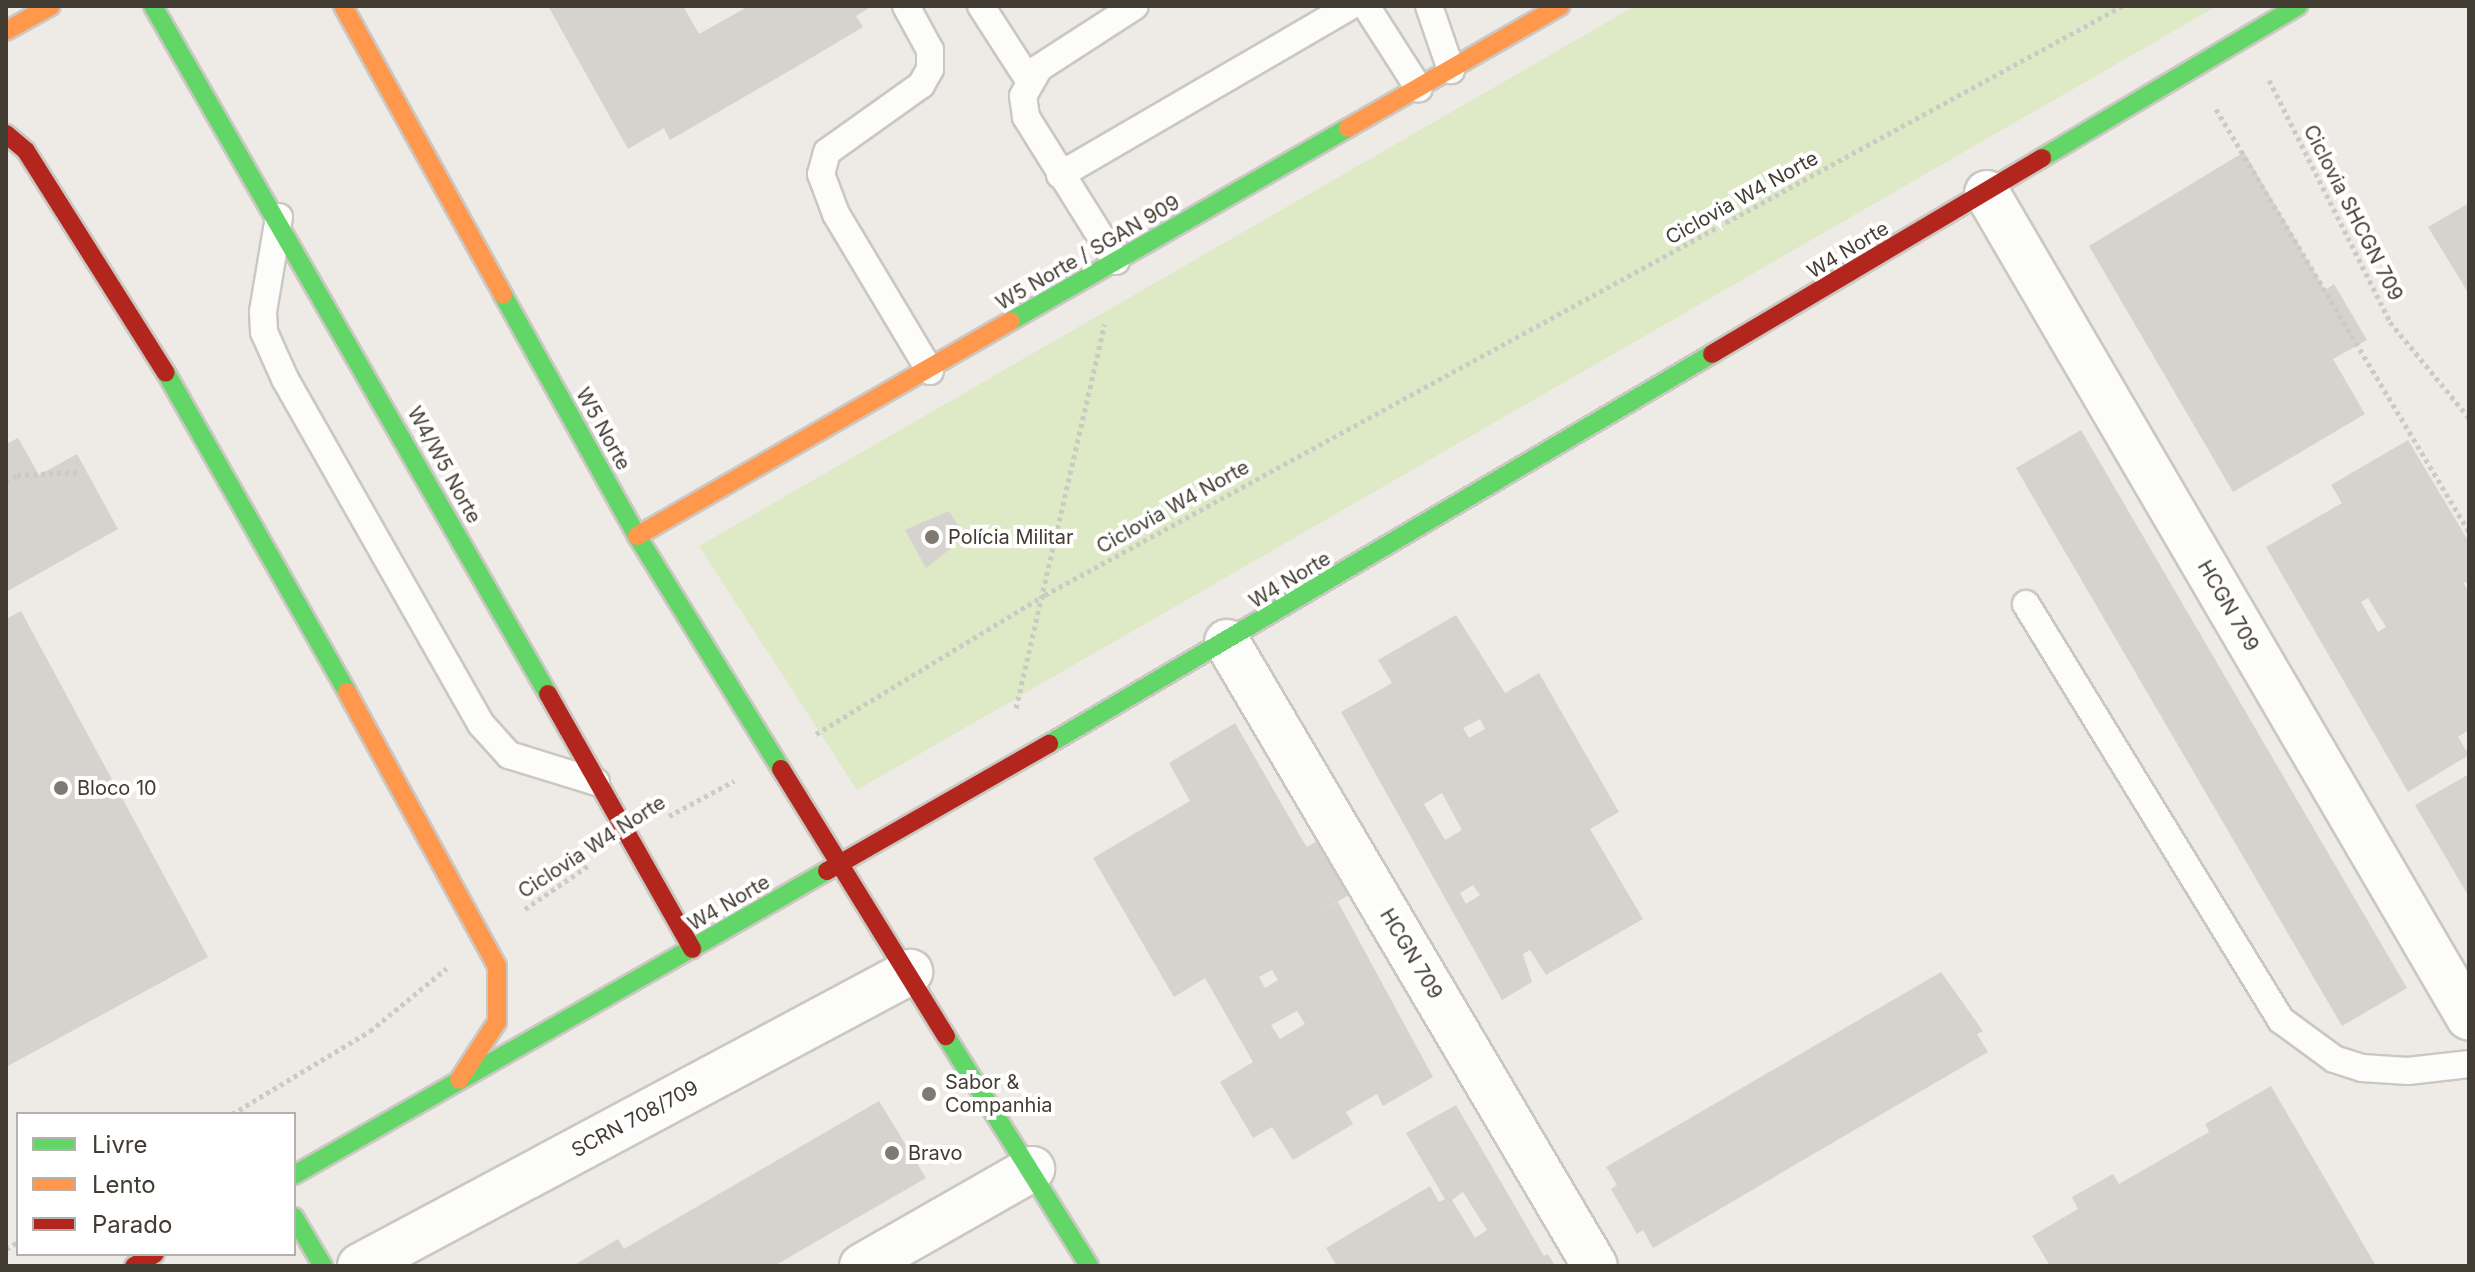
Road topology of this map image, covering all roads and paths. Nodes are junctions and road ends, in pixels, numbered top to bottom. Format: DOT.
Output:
graph roads {
  1 [pos="51,6"];
  2 [pos="153,6"];
  3 [pos="343,6"];
  4 [pos="369,6"];
  5 [pos="906,6"];
  6 [pos="981,6"];
  7 [pos="1135,6"];
  8 [pos="1350,6"];
  9 [pos="1366,6"];
  10 [pos="1429,6"];
  11 [pos="1560,6"];
  12 [pos="2122,6"];
  13 [pos="2298,6"];
  14 [pos="6,31"];
  15 [pos="2246,35"];
  16 [pos="363,42"];
  17 [pos="2191,67"];
  18 [pos="1451,70"];
  19 [pos="1030,82"];
  20 [pos="1419,89"];
  21 [pos="6,134"];
  22 [pos="1060,175"];
  23 [pos="1987,193"];
  24 [pos="279,217"];
  25 [pos="1116,261"];
  26 [pos="1071,288"];
  27 [pos="930,371"];
  28 [pos="2469,418"];
  29 [pos="80,472"];
  30 [pos="6,482"];
  31 [pos="2469,531"];
  32 [pos="637,536"];
  33 [pos="1045,595"];
  34 [pos="2026,604"];
  35 [pos="1227,642"];
  36 [pos="776,758"];
  37 [pos="1001,767"];
  38 [pos="596,782"];
  39 [pos="630,837"];
  40 [pos="841,864"];
  41 [pos="486,936"];
  42 [pos="692,949"];
  43 [pos="910,972"];
  44 [pos="2469,1018"];
  45 [pos="2469,1064"];
  46 [pos="455,1085"];
  47 [pos="235,1112"];
  48 [pos="1032,1169"];
  49 [pos="296,1174"];
  50 [pos="296,1220"];
  51 [pos="152,1256"];
  52 [pos="134,1266"];
  53 [pos="323,1266"];
  54 [pos="360,1266"];
  55 [pos="862,1266"];
  56 [pos="1089,1266"];
  57 [pos="1595,1266"];
  1 -- 14 [label="main road"];
  2 -- 24 [label="main road, W4/W5 Norte"];
  3 -- 16 [label="main road, W5 Norte"];
  4 -- 16 [label="lane"];
  5 -- 27 [label="lane"];
  6 -- 19 [label="lane"];
  7 -- 19 [label="lane"];
  8 -- 22 [label="lane"];
  9 -- 20 [label="lane"];
  10 -- 18 [label="lane"];
  11 -- 18 [label="main road, W5 Norte / SGAN 909"];
  12 -- 33 [label="path, Ciclovia W4 Norte"];
  13 -- 15 [label="main road, W4 Norte"];
  15 -- 17 [label="main road, W4 Norte"];
  15 -- 28 [label="path, Ciclovia SHCGN 709"];
  16 -- 32 [label="main road, W5 Norte"];
  17 -- 23 [label="main road, W4 Norte"];
  17 -- 31 [label="path"];
  18 -- 20 [label="main road, W5 Norte / SGAN 909"];
  19 -- 22 [label="lane"];
  20 -- 25 [label="main road, W5 Norte / SGAN 909"];
  21 -- 41 [label="main road"];
  22 -- 25 [label="lane"];
  23 -- 35 [label="main road, W4 Norte"];
  23 -- 44 [label="street, HCGN 709"];
  24 -- 38 [label="main road, W4/W5 Norte"];
  24 -- 38 [label="lane"];
  25 -- 26 [label="main road, W5 Norte / SGAN 909"];
  26 -- 27 [label="main road, W5 Norte / SGAN 909"];
  26 -- 33 [label="path"];
  27 -- 32 [label="main road, W5 Norte / SGAN 909"];
  29 -- 30 [label="path"];
  32 -- 36 [label="main road, W5 Norte"];
  33 -- 36 [label="path, Ciclovia W4 Norte"];
  33 -- 37 [label="path"];
  34 -- 45 [label="lane"];
  35 -- 37 [label="main road, W4 Norte"];
  35 -- 57 [label="street, HCGN 709"];
  36 -- 39 [label="path, Ciclovia W4 Norte"];
  36 -- 40 [label="main road, W5 Norte"];
  37 -- 40 [label="main road, W4 Norte"];
  38 -- 39 [label="main road, W4/W5 Norte"];
  39 -- 41 [label="path, Ciclovia W4 Norte"];
  39 -- 42 [label="main road, W4/W5 Norte"];
  40 -- 42 [label="main road, W4 Norte"];
  40 -- 43 [label="main road"];
  41 -- 46 [label="main road"];
  41 -- 47 [label="path, Ciclovia W4 Norte"];
  42 -- 46 [label="main road, W4 Norte"];
  43 -- 48 [label="main road"];
  43 -- 54 [label="street, SCRN 708/709"];
  46 -- 49 [label="main road, W4 Norte"];
  48 -- 55 [label="street"];
  48 -- 56 [label="main road"];
  50 -- 53 [label="main road"];
  51 -- 52 [label="main road"];
}
